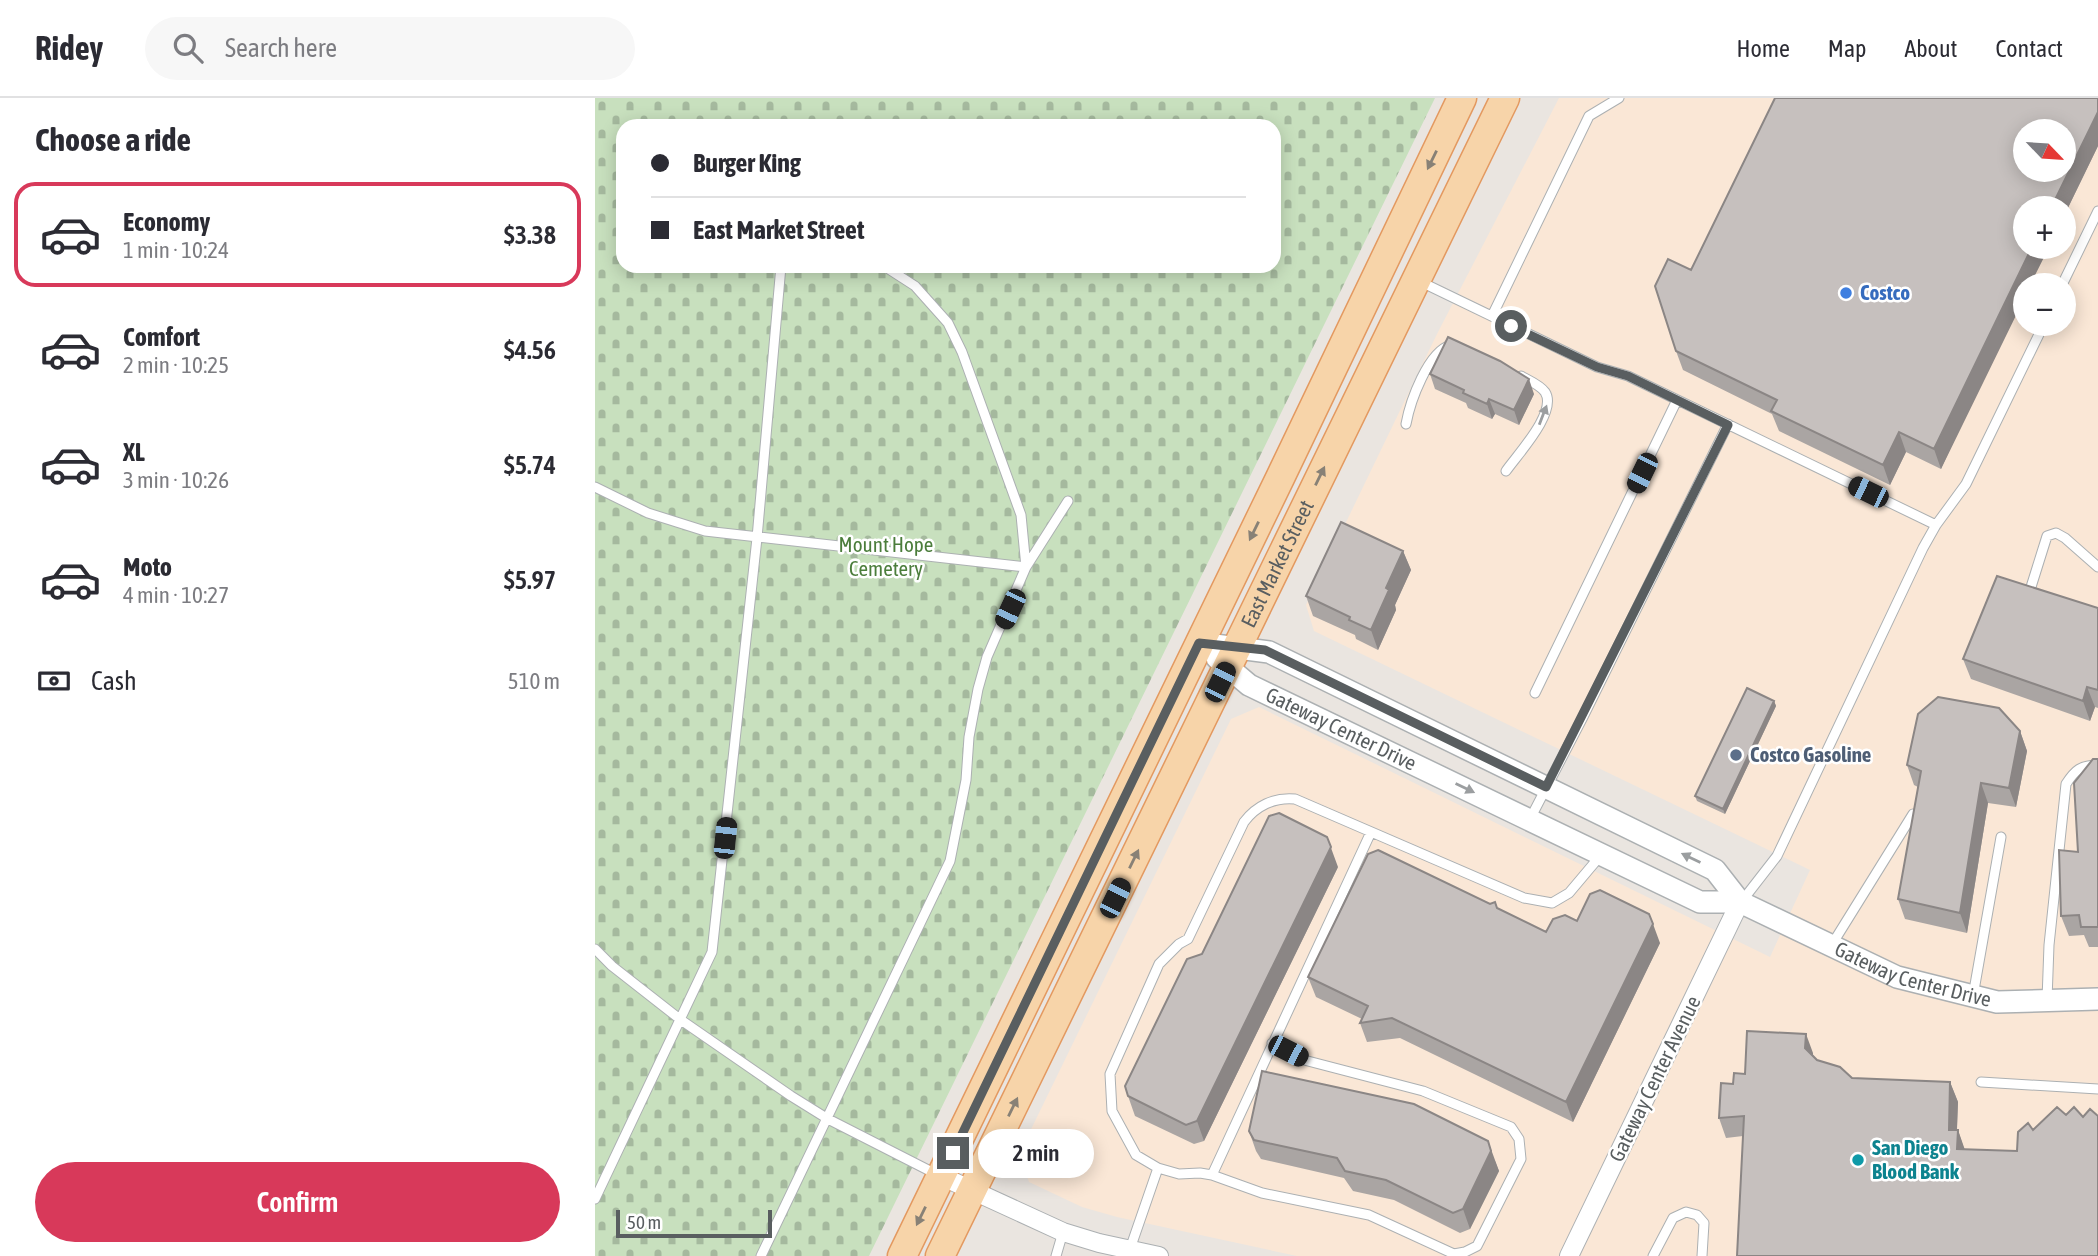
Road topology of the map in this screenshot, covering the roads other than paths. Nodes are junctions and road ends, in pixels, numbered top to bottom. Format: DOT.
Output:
graph roads {
  1 [pos="1462,98"];
  2 [pos="1505,98"];
  3 [pos="1619,98"];
  4 [pos="2098,211"];
  5 [pos="780,273"];
  6 [pos="895,273"];
  7 [pos="2068,273"];
  8 [pos="1416,280"];
  9 [pos="1492,316"];
  10 [pos="2038,336"];
  11 [pos="1466,350"];
  12 [pos="1509,370"];
  13 [pos="1677,400"];
  14 [pos="1406,425"];
  15 [pos="1728,425"];
  16 [pos="1506,471"];
  17 [pos="595,487"];
  18 [pos="1068,501"];
  19 [pos="1936,525"];
  20 [pos="757,538"];
  21 [pos="2098,567"];
  22 [pos="1027,568"];
  23 [pos="2031,587"];
  24 [pos="1199,643"];
  25 [pos="1232,657"];
  26 [pos="1535,693"];
  27 [pos="2098,765"];
  28 [pos="1546,787"];
  29 [pos="1913,814"];
  30 [pos="1530,819"];
  31 [pos="1371,832"];
  32 [pos="2001,837"];
  33 [pos="1602,854"];
  34 [pos="1740,902"];
  35 [pos="1830,947"];
  36 [pos="595,949"];
  37 [pos="1973,996"];
  38 [pos="2098,999"];
  39 [pos="2047,1000"];
  40 [pos="681,1020"];
  41 [pos="1272,1043"];
  42 [pos="1982,1082"];
  43 [pos="2098,1089"];
  44 [pos="828,1119"];
  45 [pos="1158,1168"];
  46 [pos="1212,1175"];
  47 [pos="941,1176"];
  48 [pos="972,1191"];
  49 [pos="595,1199"];
  50 [pos="1063,1232"];
  51 [pos="1130,1250"];
  52 [pos="761,1256"];
  53 [pos="902,1256"];
  54 [pos="940,1256"];
  55 [pos="1056,1256"];
  56 [pos="1159,1256"];
  57 [pos="1569,1256"];
  58 [pos="1653,1256"];
  59 [pos="1702,1256"];
  1 -- 24 [label="main road, East Market Street, one-way"];
  2 -- 8 [label="main road, East Market Street"];
  3 -- 9 [label="lane"];
  4 -- 7 [label="lane"];
  5 -- 20 [label="lane"];
  6 -- 22 [label="lane"];
  8 -- 9 [label="lane"];
  25 -- 8 [label="main road, East Market Street, one-way"];
  9 -- 13 [label="lane"];
  10 -- 19 [label="lane"];
  11 -- 14 [label="lane"];
  16 -- 12 [label="lane, one-way"];
  13 -- 15 [label="lane"];
  13 -- 26 [label="lane"];
  15 -- 19 [label="lane"];
  15 -- 28 [label="lane"];
  17 -- 20 [label="lane"];
  18 -- 22 [label="lane"];
  19 -- 34 [label="lane"];
  20 -- 22 [label="lane"];
  20 -- 40 [label="lane"];
  21 -- 23 [label="lane"];
  22 -- 44 [label="lane"];
  24 -- 25 [label="street, Gateway Center Drive"];
  24 -- 47 [label="main road, East Market Street"];
  25 -- 28 [label="street, Gateway Center Drive"];
  25 -- 30 [label="street, Gateway Center Drive, one-way"];
  48 -- 25 [label="main road, East Market Street, one-way"];
  27 -- 39 [label="lane"];
  28 -- 30 [label="lane"];
  34 -- 28 [label="street, Gateway Center Drive, one-way"];
  29 -- 35 [label="lane"];
  30 -- 33 [label="street, Gateway Center Drive"];
  31 -- 33 [label="lane"];
  31 -- 41 [label="lane"];
  31 -- 45 [label="lane"];
  32 -- 37 [label="lane"];
  33 -- 34 [label="street, Gateway Center Drive"];
  34 -- 35 [label="street, Gateway Center Drive"];
  34 -- 57 [label="street, Gateway Center Avenue"];
  35 -- 37 [label="street, Gateway Center Drive"];
  36 -- 40 [label="lane"];
  37 -- 39 [label="street, Gateway Center Drive"];
  38 -- 39 [label="street, Gateway Center Drive"];
  40 -- 44 [label="lane"];
  40 -- 49 [label="lane"];
  41 -- 46 [label="lane"];
  41 -- 46 [label="lane"];
  42 -- 43 [label="lane"];
  44 -- 47 [label="lane"];
  44 -- 52 [label="lane"];
  45 -- 46 [label="lane"];
  45 -- 51 [label="lane"];
  47 -- 48 [label="street"];
  47 -- 53 [label="main road, East Market Street, one-way"];
  48 -- 50 [label="street"];
  48 -- 54 [label="main road, East Market Street"];
  50 -- 51 [label="street"];
  50 -- 55 [label="lane"];
  51 -- 56 [label="street"];
  58 -- 59 [label="lane"];
}
